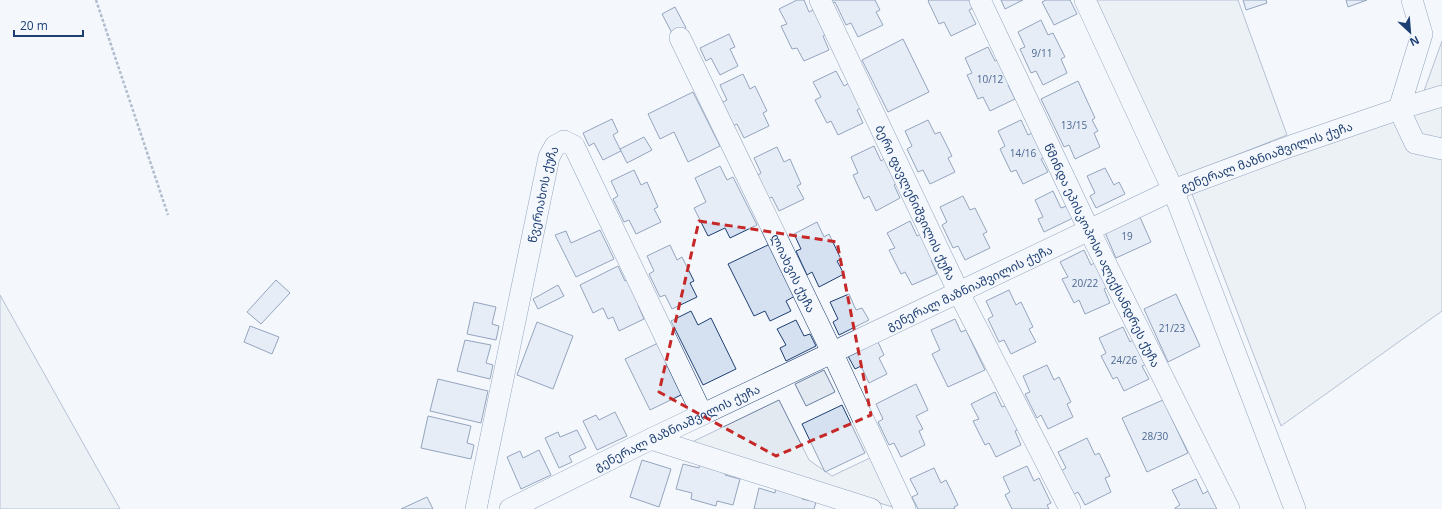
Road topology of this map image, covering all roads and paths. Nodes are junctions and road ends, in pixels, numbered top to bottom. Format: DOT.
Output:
graph roads {
  1 [pos="96,0"];
  2 [pos="820,0"];
  3 [pos="980,0"];
  4 [pos="1085,0"];
  5 [pos="1412,0"];
  6 [pos="680,38"];
  7 [pos="1442,96"];
  8 [pos="1399,109"];
  9 [pos="1442,148"];
  10 [pos="1173,190"];
  11 [pos="168,214"];
  12 [pos="1090,230"];
  13 [pos="959,293"];
  14 [pos="832,352"];
  15 [pos="702,414"];
  16 [pos="651,439"];
  17 [pos="476,509"];
  18 [pos="510,509"];
  19 [pos="871,509"];
  20 [pos="904,509"];
  21 [pos="1070,509"];
  22 [pos="1229,509"];
  23 [pos="1295,509"];
  1 -- 11 [label="path"];
  2 -- 13 [label="street, ბერი ფავლენიშვილის ქუჩა"];
  3 -- 12 [label="street, წმინდა ეპისკოპოსი ალექსანდრეს ქუჩა"];
  4 -- 10 [label="street"];
  5 -- 8 [label="street"];
  6 -- 14 [label="street, ლიახვის ქუჩა"];
  7 -- 8 [label="street, გენერალ მაზნიაშვილის ქუჩა"];
  8 -- 9 [label="street"];
  8 -- 10 [label="street, გენერალ მაზნიაშვილის ქუჩა"];
  10 -- 12 [label="street, გენერალ მაზნიაშვილის ქუჩა"];
  10 -- 23 [label="street"];
  12 -- 13 [label="street, გენერალ მაზნიაშვილის ქუჩა"];
  12 -- 22 [label="street, წმინდა ეპისკოპოსი ალექსანდრეს ქუჩა"];
  13 -- 14 [label="street, გენერალ მაზნიაშვილის ქუჩა"];
  13 -- 21 [label="street, ბერი ფავლენიშვილის ქუჩა"];
  14 -- 15 [label="street, გენერალ მაზნიაშვილის ქუჩა"];
  14 -- 20 [label="street, ლიახვის ქუჩა"];
  15 -- 16 [label="street, გენერალ მაზნიაშვილის ქუჩა"];
  15 -- 17 [label="street, წვერიახოს ქუჩა"];
  16 -- 18 [label="street, გენერალ მაზნიაშვილის ქუჩა"];
  16 -- 19 [label="street"];
}
